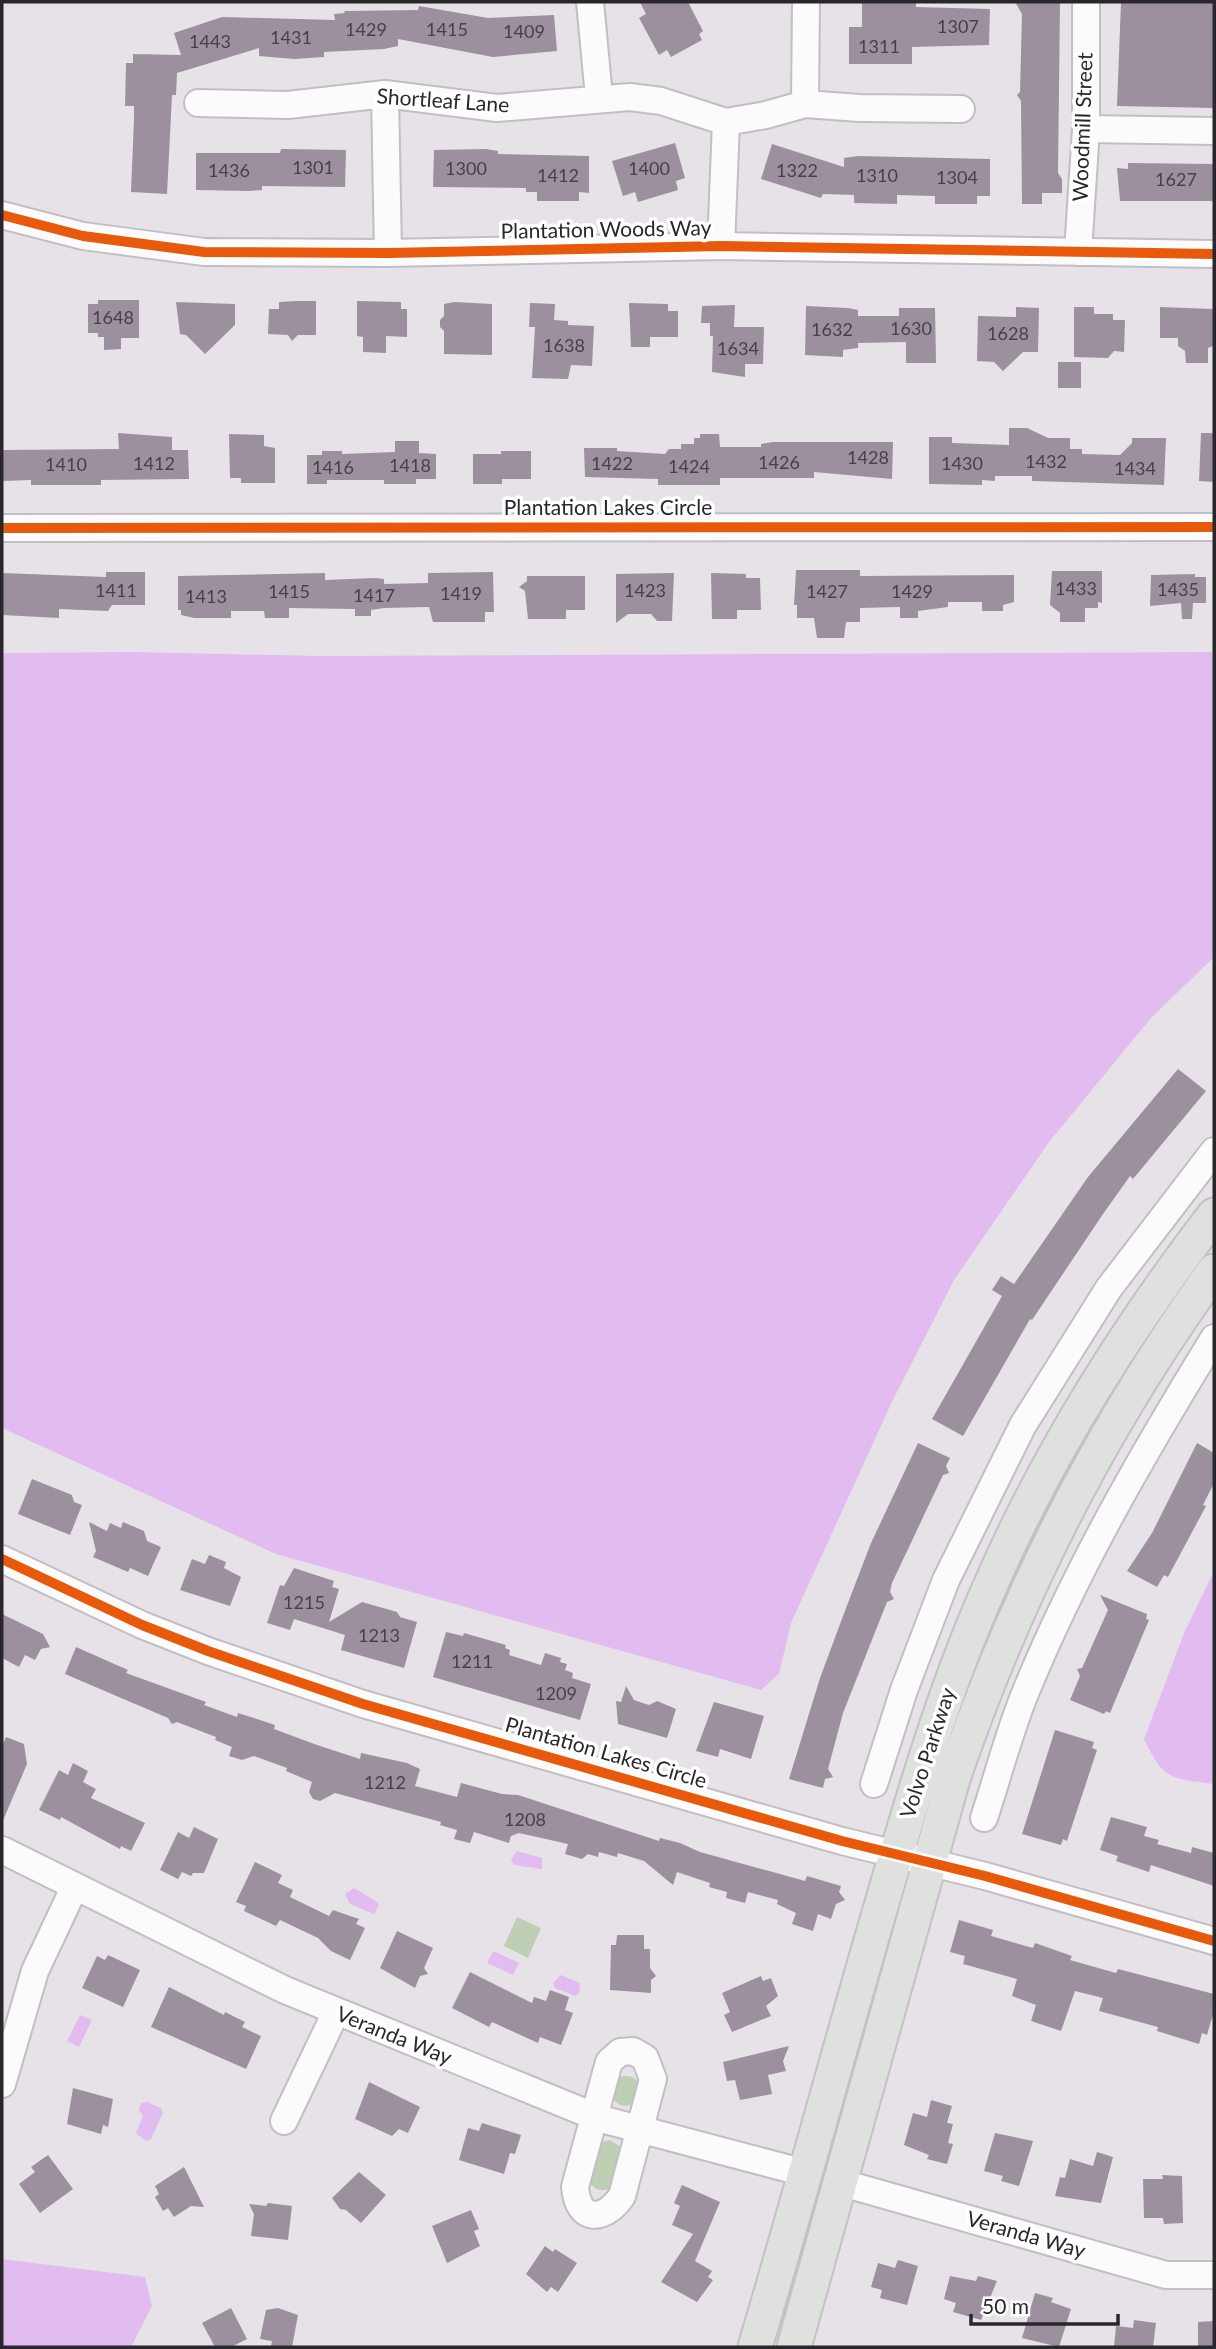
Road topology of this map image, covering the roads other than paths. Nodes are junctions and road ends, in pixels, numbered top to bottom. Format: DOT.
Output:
graph roads {
  1 [pos="590,2"];
  2 [pos="806,2"];
  3 [pos="1086,2"];
  4 [pos="385,94"];
  5 [pos="599,97"];
  6 [pos="198,103"];
  7 [pos="804,104"];
  8 [pos="961,109"];
  9 [pos="726,122"];
  10 [pos="1086,129"];
  11 [pos="1214,131"];
  12 [pos="2,215"];
  13 [pos="721,246"];
  14 [pos="1078,251"];
  15 [pos="388,254"];
  16 [pos="1214,254"];
  17 [pos="1214,527"];
  18 [pos="2,528"];
  19 [pos="1214,1151"];
  20 [pos="1214,1215"];
  21 [pos="1160,1222"];
  22 [pos="1203,1255"];
  23 [pos="1214,1271"];
  24 [pos="1214,1338"];
  25 [pos="2,1559"];
  26 [pos="895,1721"];
  27 [pos="932,1734"];
  28 [pos="966,1740"];
  29 [pos="1006,1752"];
  30 [pos="874,1784"];
  31 [pos="985,1818"];
  32 [pos="2,1850"];
  33 [pos="896,1854"];
  34 [pos="929,1862"];
  35 [pos="75,1886"];
  36 [pos="1214,1941"];
  37 [pos="336,2012"];
  38 [pos="2,2084"];
  39 [pos="593,2116"];
  40 [pos="284,2121"];
  41 [pos="641,2130"];
  42 [pos="805,2173"];
  43 [pos="839,2182"];
  44 [pos="1214,2275"];
  45 [pos="756,2344"];
  46 [pos="794,2347"];
  1 -- 5 [label="street"];
  2 -- 7 [label="street"];
  3 -- 10 [label="street, Woodmill Street"];
  4 -- 5 [label="street, Shortleaf Lane"];
  4 -- 6 [label="street, Shortleaf Lane"];
  4 -- 15 [label="street"];
  5 -- 9 [label="street, Shortleaf Lane"];
  7 -- 8 [label="street"];
  7 -- 9 [label="street"];
  9 -- 13 [label="street"];
  10 -- 11 [label="street"];
  10 -- 14 [label="street, Woodmill Street"];
  12 -- 15 [label="street, Plantation Woods Way"];
  13 -- 14 [label="street, Plantation Woods Way"];
  13 -- 15 [label="street, Plantation Woods Way"];
  14 -- 16 [label="street, Plantation Woods Way"];
  17 -- 18 [label="street, Plantation Lakes Circle"];
  19 -- 21 [label="street"];
  20 -- 22 [label="main road, Volvo Parkway"];
  21 -- 22 [label="street"];
  21 -- 26 [label="street"];
  22 -- 27 [label="main road, Volvo Parkway"];
  23 -- 28 [label="main road, Volvo Parkway"];
  24 -- 29 [label="street"];
  25 -- 33 [label="street, Plantation Lakes Circle"];
  26 -- 27 [label="street"];
  26 -- 30 [label="street"];
  27 -- 33 [label="main road, Volvo Parkway"];
  28 -- 29 [label="street"];
  28 -- 34 [label="main road, Volvo Parkway"];
  29 -- 31 [label="street"];
  32 -- 35 [label="street, Veranda Way"];
  33 -- 34 [label="street, Plantation Lakes Circle"];
  33 -- 42 [label="main road, Volvo Parkway"];
  34 -- 36 [label="street, Plantation Lakes Circle"];
  34 -- 43 [label="main road, Volvo Parkway"];
  35 -- 37 [label="street, Veranda Way"];
  35 -- 38 [label="street"];
  37 -- 39 [label="street, Veranda Way"];
  37 -- 40 [label="street"];
  39 -- 41 [label="street, Veranda Way"];
  39 -- 41 [label="street"];
  39 -- 41 [label="street"];
  41 -- 42 [label="street, Veranda Way"];
  42 -- 45 [label="main road, Volvo Parkway"];
  43 -- 44 [label="street, Veranda Way"];
  43 -- 46 [label="main road, Volvo Parkway"];
}
